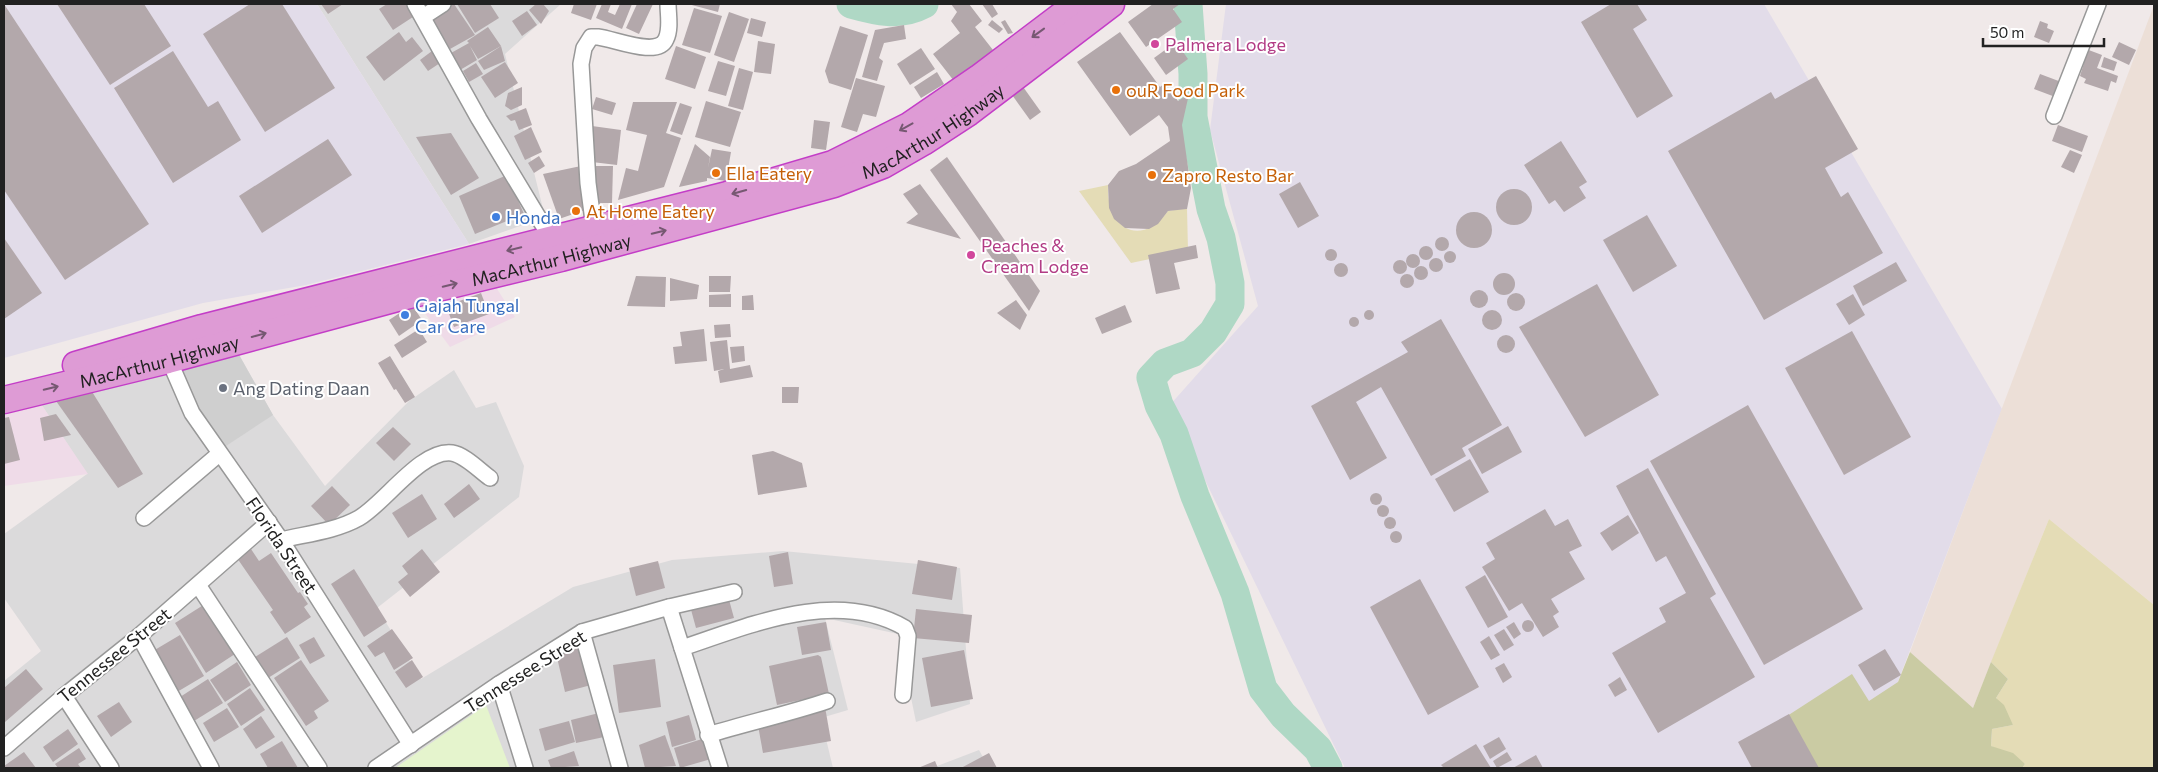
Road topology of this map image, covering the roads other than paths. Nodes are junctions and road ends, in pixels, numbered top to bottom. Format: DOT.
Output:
graph roads {
  1 [pos="443,4"];
  2 [pos="668,4"];
  3 [pos="1077,4"];
  4 [pos="1111,4"];
  5 [pos="2098,4"];
  6 [pos="419,10"];
  7 [pos="2054,116"];
  8 [pos="596,239"];
  9 [pos="557,248"];
  10 [pos="164,350"];
  11 [pos="4,382"];
  12 [pos="4,400"];
  13 [pos="219,454"];
  14 [pos="490,478"];
  15 [pos="144,518"];
  16 [pos="268,522"];
  17 [pos="281,540"];
  18 [pos="198,585"];
  19 [pos="734,592"];
  20 [pos="669,607"];
  21 [pos="582,632"];
  22 [pos="139,636"];
  23 [pos="682,648"];
  24 [pos="499,684"];
  25 [pos="903,695"];
  26 [pos="64,696"];
  27 [pos="827,701"];
  28 [pos="708,735"];
  29 [pos="411,745"];
  30 [pos="4,748"];
  31 [pos="111,768"];
  32 [pos="211,768"];
  33 [pos="319,768"];
  34 [pos="376,768"];
  35 [pos="525,768"];
  36 [pos="620,768"];
  37 [pos="720,768"];
  1 -- 6 [label="street"];
  2 -- 8 [label="street"];
  3 -- 8 [label="highway, MacArthur Highway, one-way"];
  8 -- 4 [label="highway, MacArthur Highway, one-way"];
  5 -- 7 [label="street"];
  6 -- 9 [label="street"];
  8 -- 9 [label="highway, MacArthur Highway"];
  9 -- 10 [label="highway, MacArthur Highway"];
  10 -- 11 [label="highway, MacArthur Highway"];
  12 -- 10 [label="highway, MacArthur Highway, one-way"];
  10 -- 13 [label="street, Florida Street"];
  13 -- 15 [label="street"];
  13 -- 16 [label="street, Florida Street"];
  14 -- 17 [label="street"];
  16 -- 17 [label="street, Florida Street"];
  16 -- 18 [label="street, Tennessee Street"];
  17 -- 29 [label="street, Florida Street"];
  18 -- 22 [label="street, Tennessee Street"];
  18 -- 33 [label="street"];
  19 -- 20 [label="street, Tennessee Street"];
  20 -- 21 [label="street, Tennessee Street"];
  20 -- 23 [label="street"];
  21 -- 24 [label="street, Tennessee Street"];
  21 -- 36 [label="street"];
  22 -- 26 [label="street, Tennessee Street"];
  22 -- 32 [label="street"];
  23 -- 25 [label="street"];
  23 -- 28 [label="street"];
  24 -- 29 [label="street, Tennessee Street"];
  24 -- 35 [label="street"];
  26 -- 30 [label="street, Tennessee Street"];
  26 -- 31 [label="street"];
  27 -- 28 [label="street"];
  28 -- 37 [label="street"];
  29 -- 34 [label="street, Tennessee Street"];
}
